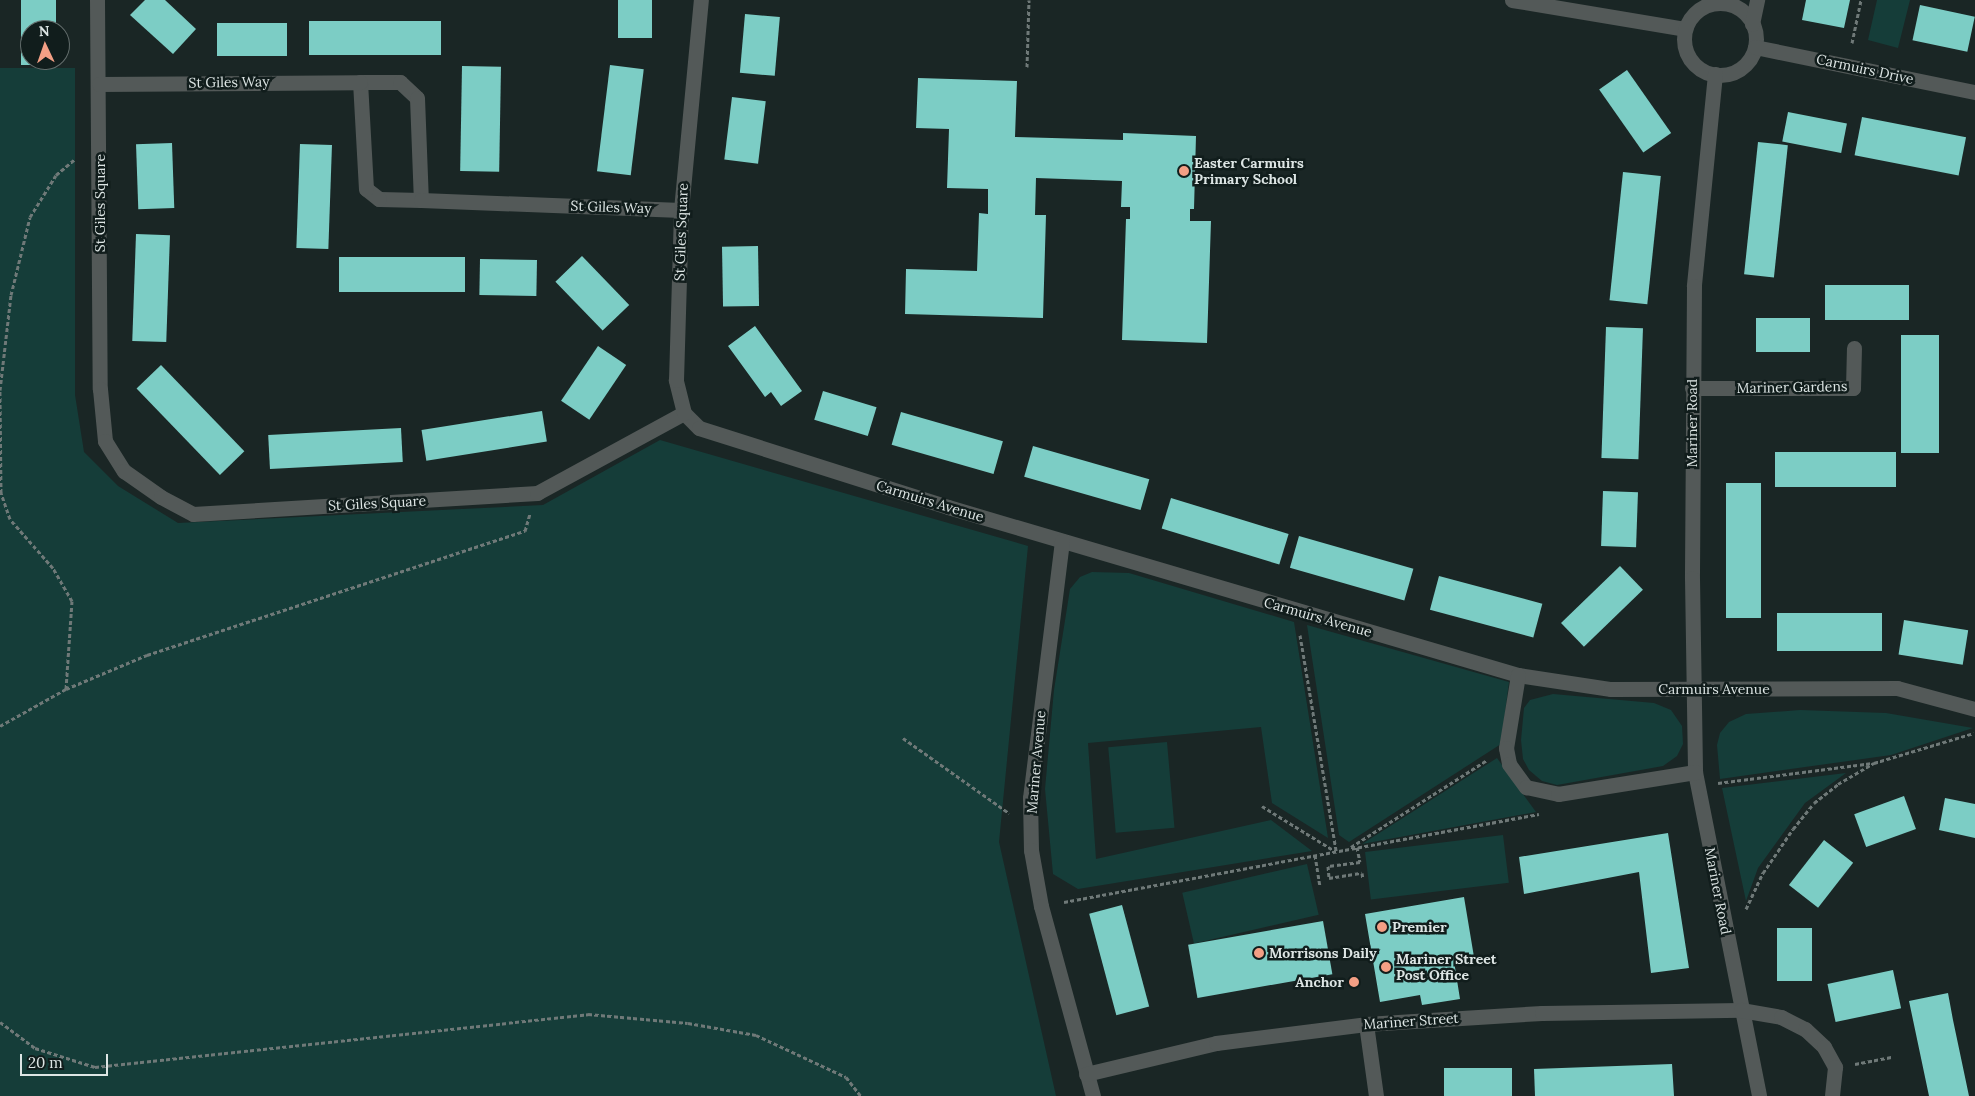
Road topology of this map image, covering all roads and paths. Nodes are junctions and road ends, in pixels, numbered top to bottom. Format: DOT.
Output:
graph roads {
  1 [pos="97,0"];
  2 [pos="701,0"];
  3 [pos="1029,0"];
  4 [pos="1512,0"];
  5 [pos="1757,0"];
  6 [pos="1861,0"];
  7 [pos="1701,5"];
  8 [pos="1596,7"];
  9 [pos="1752,24"];
  10 [pos="1685,29"];
  11 [pos="1755,47"];
  12 [pos="1847,66"];
  13 [pos="1026,68"];
  14 [pos="1715,74"];
  15 [pos="360,82"];
  16 [pos="99,84"];
  17 [pos="1975,92"];
  18 [pos="100,136"];
  19 [pos="421,200"];
  20 [pos="681,210"];
  21 [pos="1854,348"];
  22 [pos="1692,388"];
  23 [pos="684,413"];
  24 [pos="537,493"];
  25 [pos="1062,541"];
  26 [pos="1296,611"];
  27 [pos="1518,674"];
  28 [pos="66,689"];
  29 [pos="1696,689"];
  30 [pos="1975,709"];
  31 [pos="0,726"];
  32 [pos="1975,732"];
  33 [pos="903,738"];
  34 [pos="1506,748"];
  35 [pos="1874,763"];
  36 [pos="1696,779"];
  37 [pos="1558,794"];
  38 [pos="1262,806"];
  39 [pos="1031,822"];
  40 [pos="1357,847"];
  41 [pos="1348,849"];
  42 [pos="1336,851"];
  43 [pos="1315,855"];
  44 [pos="1362,879"];
  45 [pos="1320,886"];
  46 [pos="1041,906"];
  47 [pos="1724,924"];
  48 [pos="1741,1010"];
  49 [pos="0,1022"];
  50 [pos="1366,1024"];
  51 [pos="1891,1057"];
  52 [pos="1835,1067"];
  53 [pos="1086,1074"];
  54 [pos="862,1096"];
  55 [pos="1093,1096"];
  56 [pos="1376,1096"];
  57 [pos="1759,1096"];
  58 [pos="1832,1096"];
  1 -- 16 [label="street, St Giles Square"];
  2 -- 20 [label="street, St Giles Square"];
  3 -- 13 [label="path"];
  4 -- 8 [label="street"];
  5 -- 9 [label="street"];
  6 -- 12 [label="path"];
  7 -- 9 [label="street"];
  7 -- 10 [label="street"];
  8 -- 10 [label="street"];
  9 -- 11 [label="street"];
  10 -- 14 [label="street"];
  11 -- 12 [label="street, Carmuirs Drive"];
  11 -- 14 [label="street"];
  12 -- 17 [label="street, Carmuirs Drive"];
  14 -- 22 [label="street, Mariner Road"];
  15 -- 16 [label="street, St Giles Way"];
  15 -- 19 [label="street, St Giles Way"];
  15 -- 19 [label="street, St Giles Way"];
  16 -- 18 [label="street, St Giles Square"];
  18 -- 24 [label="street, St Giles Square"];
  18 -- 28 [label="path"];
  19 -- 20 [label="street, St Giles Way"];
  20 -- 23 [label="street, St Giles Square"];
  21 -- 22 [label="street, Mariner Gardens"];
  22 -- 29 [label="street, Mariner Road"];
  23 -- 24 [label="street, St Giles Square"];
  23 -- 25 [label="street, Carmuirs Avenue"];
  24 -- 28 [label="path"];
  25 -- 26 [label="street, Carmuirs Avenue"];
  25 -- 39 [label="street, Mariner Avenue"];
  26 -- 27 [label="street, Carmuirs Avenue"];
  26 -- 42 [label="path"];
  27 -- 29 [label="street, Carmuirs Avenue"];
  27 -- 34 [label="street"];
  28 -- 31 [label="path"];
  29 -- 30 [label="street, Carmuirs Avenue"];
  29 -- 36 [label="street, Mariner Road"];
  32 -- 35 [label="path"];
  33 -- 39 [label="path"];
  34 -- 37 [label="street"];
  34 -- 41 [label="path"];
  35 -- 36 [label="path"];
  35 -- 47 [label="path"];
  36 -- 37 [label="street"];
  36 -- 47 [label="street, Mariner Road"];
  37 -- 40 [label="path"];
  38 -- 42 [label="path"];
  39 -- 46 [label="street, Mariner Avenue"];
  40 -- 41 [label="path"];
  40 -- 44 [label="path"];
  41 -- 42 [label="path"];
  42 -- 43 [label="path"];
  43 -- 45 [label="path"];
  43 -- 46 [label="path"];
  46 -- 53 [label="street, Mariner Avenue"];
  47 -- 48 [label="street, Mariner Road"];
  48 -- 50 [label="street, Mariner Street"];
  48 -- 52 [label="street"];
  48 -- 57 [label="street, Mariner Road"];
  49 -- 54 [label="path"];
  50 -- 53 [label="street, Mariner Street"];
  50 -- 56 [label="street"];
  51 -- 52 [label="path"];
  52 -- 58 [label="street"];
  53 -- 55 [label="street, Mariner Avenue"];
}
